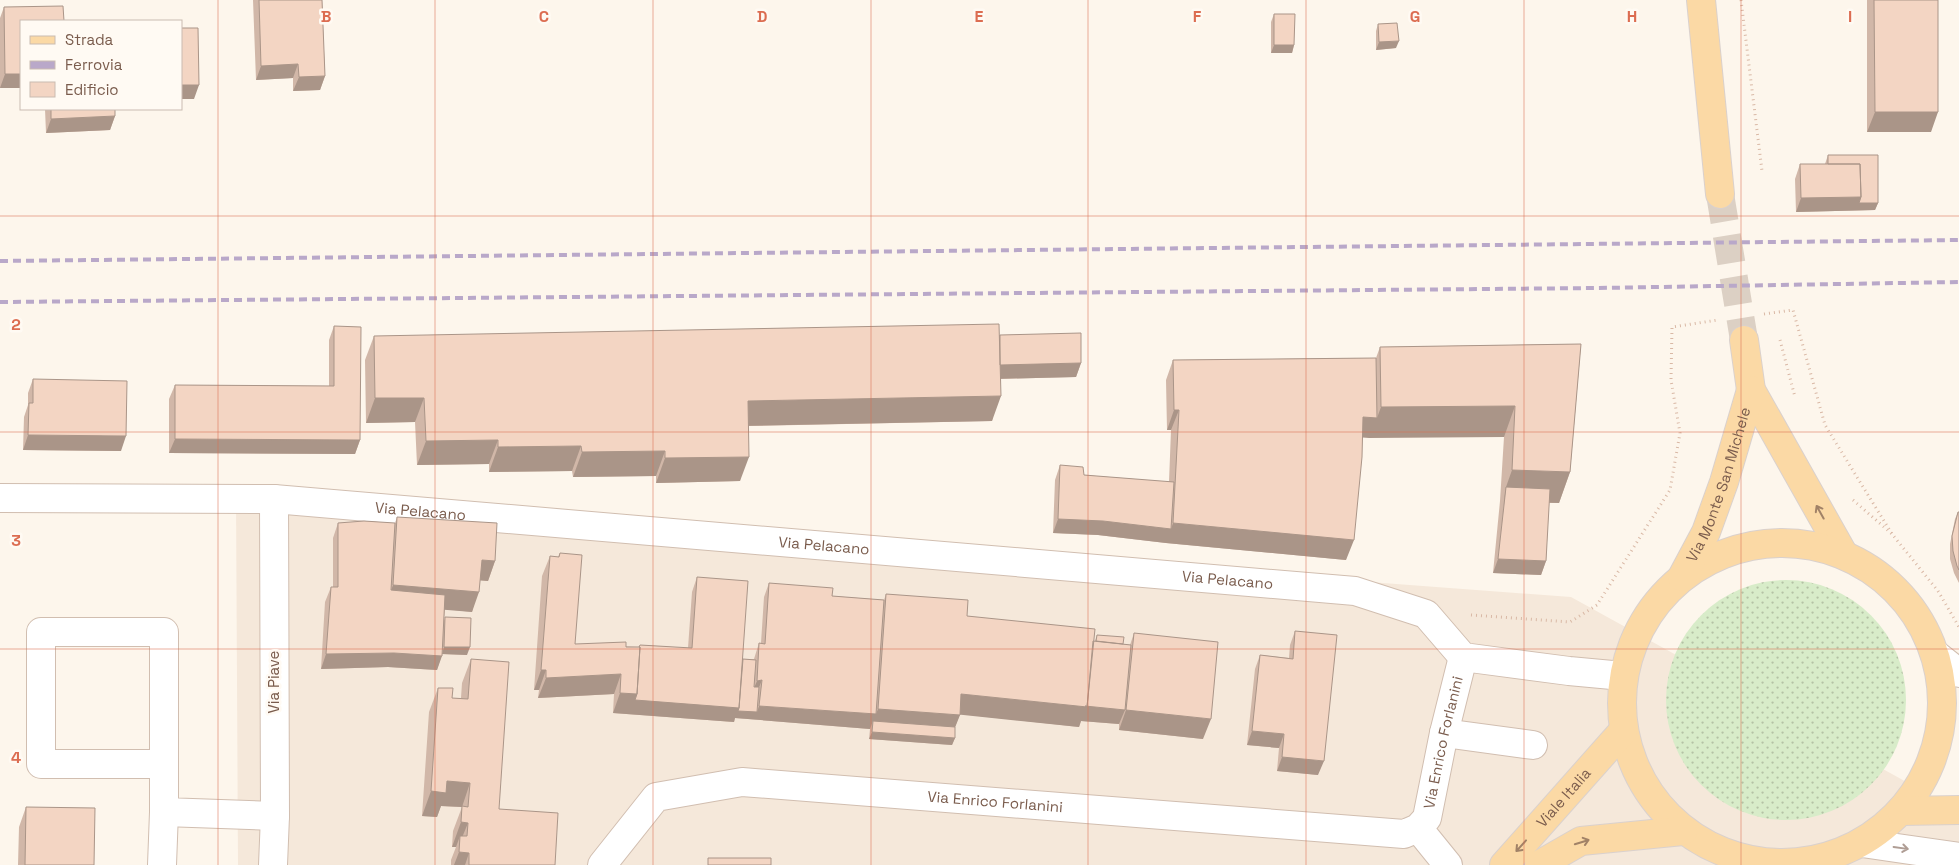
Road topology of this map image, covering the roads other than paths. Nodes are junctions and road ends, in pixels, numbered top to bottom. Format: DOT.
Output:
graph roads {
  1 [pos="1701,0"];
  2 [pos="1720,194"];
  3 [pos="1736,330"];
  4 [pos="1751,390"];
  5 [pos="0,498"];
  6 [pos="274,499"];
  7 [pos="1844,555"];
  8 [pos="1682,577"];
  9 [pos="1464,656"];
  10 [pos="1623,676"];
  11 [pos="1954,688"];
  12 [pos="1623,731"];
  13 [pos="1444,732"];
  14 [pos="1534,745"];
  15 [pos="163,764"];
  16 [pos="1959,810"];
  17 [pos="1902,811"];
  18 [pos="164,812"];
  19 [pos="275,816"];
  20 [pos="1418,828"];
  21 [pos="1683,830"];
  22 [pos="1862,843"];
  23 [pos="1946,859"];
  24 [pos="1761,864"];
  25 [pos="162,865"];
  26 [pos="273,865"];
  27 [pos="602,865"];
  28 [pos="1448,865"];
  29 [pos="1504,865"];
  30 [pos="1539,865"];
  1 -- 2 [label="main road"];
  3 -- 4 [label="main road, Via Monte San Michele"];
  7 -- 4 [label="main road, Via Monte San Michele, one-way"];
  4 -- 8 [label="main road, Via Monte San Michele"];
  5 -- 6 [label="street, Via Pelacano"];
  6 -- 9 [label="street, Via Pelacano"];
  6 -- 19 [label="street, Via Piave"];
  7 -- 8 [label="main road"];
  7 -- 11 [label="main road"];
  8 -- 10 [label="main road"];
  9 -- 10 [label="street"];
  9 -- 13 [label="street, Via Enrico Forlanini"];
  10 -- 12 [label="main road"];
  11 -- 17 [label="main road"];
  12 -- 21 [label="main road"];
  12 -- 29 [label="main road, Viale Italia, one-way"];
  13 -- 14 [label="street"];
  13 -- 20 [label="street, Via Enrico Forlanini"];
  15 -- 15 [label="street"];
  15 -- 18 [label="street"];
  16 -- 17 [label="main road"];
  17 -- 22 [label="main road"];
  18 -- 19 [label="street"];
  18 -- 25 [label="street"];
  19 -- 26 [label="street, Via Piave"];
  20 -- 27 [label="street, Via Enrico Forlanini"];
  20 -- 28 [label="street, Via Enrico Forlanini"];
  21 -- 24 [label="main road"];
  30 -- 21 [label="main road, one-way"];
  22 -- 23 [label="street, one-way"];
  22 -- 24 [label="main road"];
}
